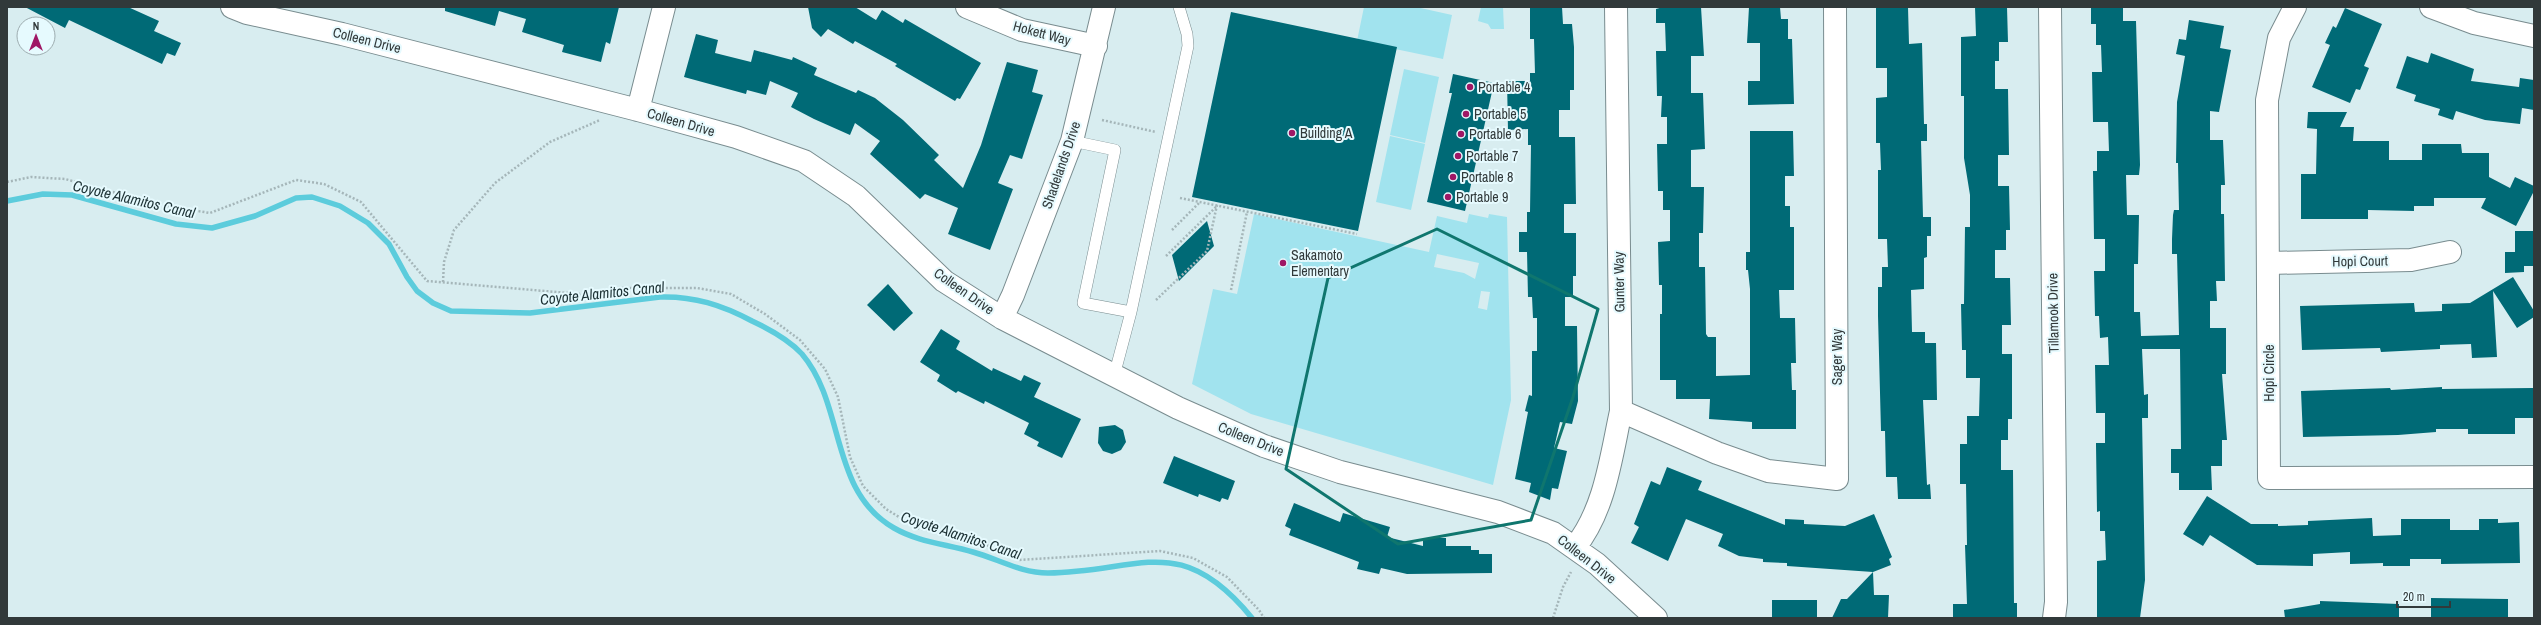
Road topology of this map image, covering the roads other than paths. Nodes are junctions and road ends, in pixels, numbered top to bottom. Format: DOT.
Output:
graph roads {
  1 [pos="232,7"];
  2 [pos="664,7"];
  3 [pos="967,7"];
  4 [pos="1104,7"];
  5 [pos="1179,7"];
  6 [pos="1616,7"];
  7 [pos="1834,7"];
  8 [pos="2050,7"];
  9 [pos="2294,7"];
  10 [pos="2431,7"];
  11 [pos="2534,36"];
  12 [pos="1096,46"];
  13 [pos="638,110"];
  14 [pos="1072,141"];
  15 [pos="2450,252"];
  16 [pos="2269,263"];
  17 [pos="1131,312"];
  18 [pos="1002,318"];
  19 [pos="1114,376"];
  20 [pos="1621,411"];
  21 [pos="2534,477"];
  22 [pos="1574,547"];
  23 [pos="1656,618"];
  24 [pos="2054,618"];
  1 -- 13 [label="street, Colleen Drive"];
  2 -- 13 [label="street"];
  3 -- 12 [label="street, Hokett Way"];
  4 -- 12 [label="street, Shadelands Drive"];
  5 -- 17 [label="lane"];
  6 -- 20 [label="street, Gunter Way"];
  7 -- 20 [label="street, Sager Way"];
  8 -- 24 [label="street, Tillamook Drive"];
  9 -- 16 [label="street, Hopi Circle"];
  10 -- 11 [label="street"];
  12 -- 14 [label="street, Shadelands Drive"];
  13 -- 18 [label="street, Colleen Drive"];
  14 -- 17 [label="lane"];
  14 -- 18 [label="street, Shadelands Drive"];
  15 -- 16 [label="street, Hopi Court"];
  16 -- 21 [label="street, Hopi Circle"];
  17 -- 19 [label="lane"];
  18 -- 19 [label="street, Colleen Drive"];
  19 -- 22 [label="street, Colleen Drive"];
  20 -- 22 [label="street, Gunter Way"];
  22 -- 23 [label="street, Colleen Drive"];
}
